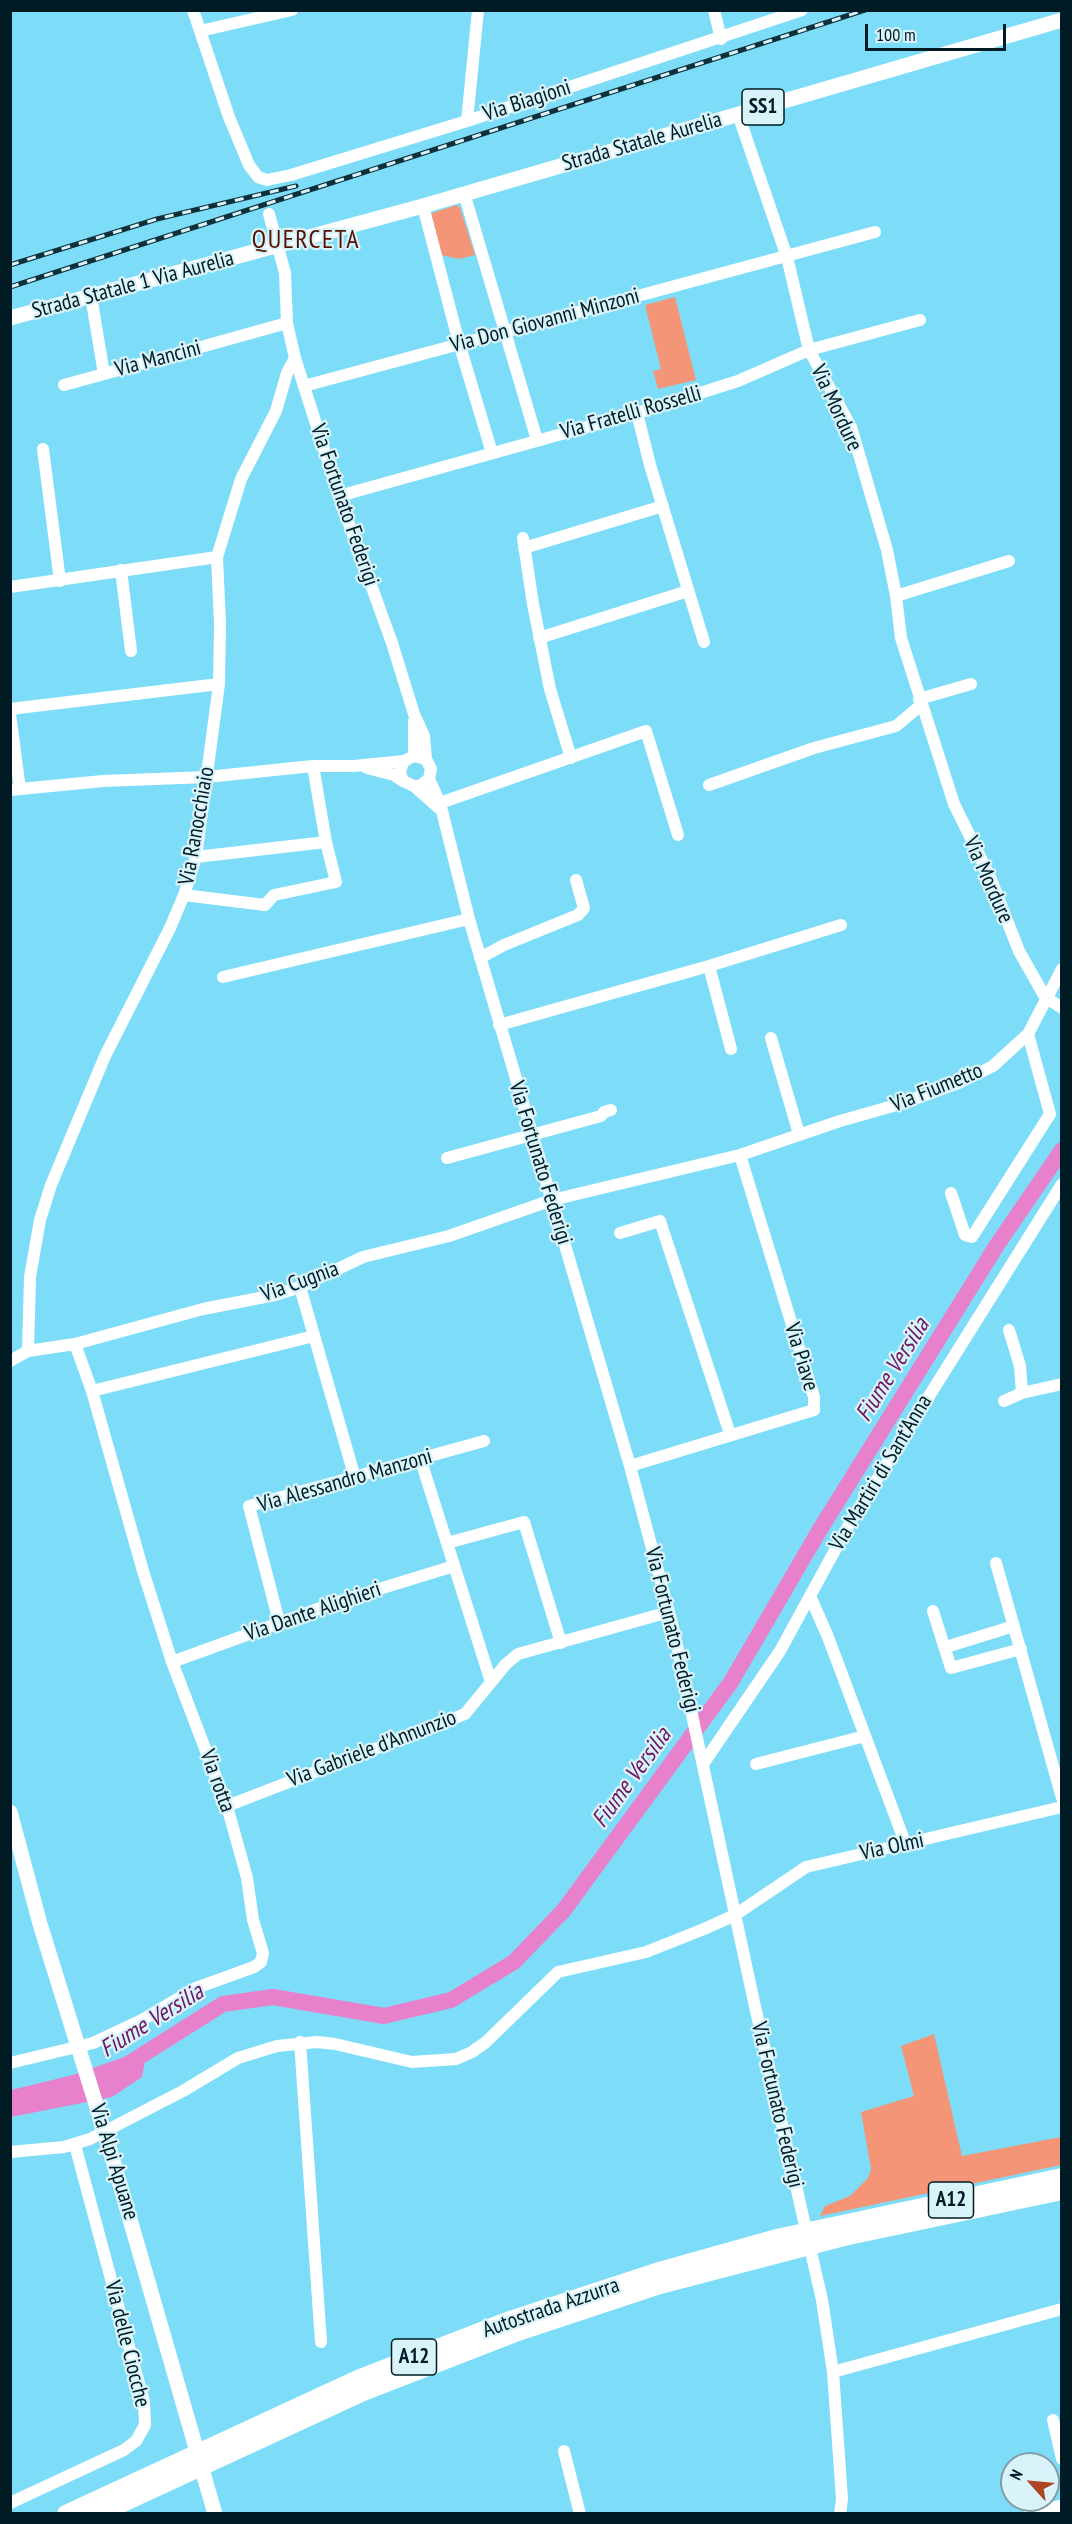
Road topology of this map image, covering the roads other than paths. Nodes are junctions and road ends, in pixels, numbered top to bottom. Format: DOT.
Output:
graph roads {
  1 [pos="194,10"];
  2 [pos="292,10"];
  3 [pos="478,10"];
  4 [pos="714,10"];
  5 [pos="802,10"];
  6 [pos="1062,20"];
  7 [pos="200,31"];
  8 [pos="721,39"];
  9 [pos="738,114"];
  10 [pos="466,121"];
  11 [pos="464,194"];
  12 [pos="423,206"];
  13 [pos="269,214"];
  14 [pos="875,232"];
  15 [pos="280,246"];
  16 [pos="787,257"];
  17 [pos="90,296"];
  18 [pos="10,318"];
  19 [pos="920,320"];
  20 [pos="287,323"];
  21 [pos="506,331"];
  22 [pos="459,343"];
  23 [pos="809,350"];
  24 [pos="295,358"];
  25 [pos="104,374"];
  26 [pos="64,385"];
  27 [pos="304,386"];
  28 [pos="637,413"];
  29 [pos="537,440"];
  30 [pos="43,449"];
  31 [pos="492,453"];
  32 [pos="339,496"];
  33 [pos="663,506"];
  34 [pos="217,557"];
  35 [pos="1009,561"];
  36 [pos="121,570"];
  37 [pos="60,581"];
  38 [pos="10,587"];
  39 [pos="688,591"];
  40 [pos="896,596"];
  41 [pos="539,638"];
  42 [pos="704,642"];
  43 [pos="131,651"];
  44 [pos="219,684"];
  45 [pos="971,684"];
  46 [pos="920,702"];
  47 [pos="10,709"];
  48 [pos="10,714"];
  49 [pos="571,758"];
  50 [pos="414,759"];
  51 [pos="313,766"];
  52 [pos="354,766"];
  53 [pos="207,777"];
  54 [pos="429,779"];
  55 [pos="409,784"];
  56 [pos="709,785"];
  57 [pos="15,789"];
  58 [pos="441,807"];
  59 [pos="678,835"];
  60 [pos="326,842"];
  61 [pos="196,857"];
  62 [pos="576,880"];
  63 [pos="184,895"];
  64 [pos="469,919"];
  65 [pos="841,925"];
  66 [pos="480,958"];
  67 [pos="709,966"];
  68 [pos="1062,969"];
  69 [pos="223,977"];
  70 [pos="1045,997"];
  71 [pos="1062,1008"];
  72 [pos="499,1025"];
  73 [pos="1028,1034"];
  74 [pos="771,1038"];
  75 [pos="731,1049"];
  76 [pos="611,1110"];
  77 [pos="800,1134"];
  78 [pos="531,1135"];
  79 [pos="740,1155"];
  80 [pos="447,1158"];
  81 [pos="1062,1184"];
  82 [pos="951,1193"];
  83 [pos="552,1200"];
  84 [pos="620,1233"];
  85 [pos="300,1287"];
  86 [pos="1010,1330"];
  87 [pos="314,1336"];
  88 [pos="75,1344"];
  89 [pos="28,1351"];
  90 [pos="10,1361"];
  91 [pos="1062,1384"];
  92 [pos="92,1391"];
  93 [pos="1022,1393"];
  94 [pos="1004,1401"];
  95 [pos="730,1434"];
  96 [pos="484,1441"];
  97 [pos="420,1458"];
  98 [pos="630,1466"];
  99 [pos="355,1478"];
  100 [pos="447,1543"];
  101 [pos="996,1563"];
  102 [pos="454,1566"];
  103 [pos="810,1596"];
  104 [pos="933,1611"];
  105 [pos="669,1612"];
  106 [pos="279,1622"];
  107 [pos="1014,1626"];
  108 [pos="561,1643"];
  109 [pos="946,1647"];
  110 [pos="1021,1649"];
  111 [pos="172,1662"];
  112 [pos="491,1682"];
  113 [pos="865,1736"];
  114 [pos="702,1757"];
  115 [pos="756,1764"];
  116 [pos="1062,1798"];
  117 [pos="227,1806"];
  118 [pos="1062,1806"];
  119 [pos="10,1812"];
  120 [pos="906,1845"];
  121 [pos="735,1915"];
  122 [pos="300,2042"];
  123 [pos="10,2063"];
  124 [pos="75,2145"];
  125 [pos="10,2152"];
  126 [pos="1062,2177"];
  127 [pos="1062,2191"];
  128 [pos="842,2230"];
  129 [pos="778,2246"];
  130 [pos="1062,2309"];
  131 [pos="321,2342"];
  132 [pos="833,2372"];
  133 [pos="1053,2420"];
  134 [pos="564,2451"];
  135 [pos="1062,2459"];
  136 [pos="842,2499"];
  137 [pos="10,2503"];
  138 [pos="1062,2506"];
  139 [pos="66,2514"];
  140 [pos="99,2514"];
  141 [pos="215,2514"];
  142 [pos="580,2514"];
  143 [pos="840,2514"];
  144 [pos="845,2514"];
  145 [pos="1031,2514"];
  1 -- 7 [label="street"];
  2 -- 7 [label="street"];
  3 -- 10 [label="street"];
  4 -- 8 [label="street"];
  5 -- 8 [label="street, Via Biagioni"];
  6 -- 9 [label="main road, Strada Statale Aurelia / SS1"];
  7 -- 10 [label="street, Via Biagioni"];
  8 -- 10 [label="street, Via Biagioni"];
  9 -- 11 [label="main road, Strada Statale Aurelia / SS1"];
  9 -- 16 [label="street, Via Mordure"];
  11 -- 12 [label="main road, Strada Statale 1 Via Aurelia / SS1"];
  11 -- 21 [label="street"];
  12 -- 15 [label="main road, Strada Statale 1 Via Aurelia / SS1"];
  12 -- 22 [label="street"];
  13 -- 15 [label="street, Via Fortunato Federigi"];
  14 -- 16 [label="street, Via Don Giovanni Minzoni"];
  15 -- 17 [label="main road, Strada Statale 1 Via Aurelia / SS1"];
  15 -- 20 [label="street, Via Fortunato Federigi"];
  16 -- 21 [label="street, Via Don Giovanni Minzoni"];
  16 -- 23 [label="street, Via Mordure"];
  17 -- 18 [label="main road, Strada Statale 1 Via Aurelia / SS1"];
  17 -- 25 [label="street, Via Mancini"];
  19 -- 23 [label="street, Via Fratelli Rosselli"];
  20 -- 24 [label="street, Via Fortunato Federigi"];
  20 -- 25 [label="street, Via Mancini"];
  21 -- 22 [label="street, Via Don Giovanni Minzoni"];
  21 -- 29 [label="street"];
  22 -- 27 [label="street, Via Don Giovanni Minzoni"];
  22 -- 31 [label="street"];
  23 -- 28 [label="street, Via Fratelli Rosselli"];
  23 -- 40 [label="street, Via Mordure"];
  24 -- 27 [label="street, Via Fortunato Federigi"];
  24 -- 34 [label="street, Via Ranocchiaio"];
  25 -- 26 [label="street"];
  27 -- 32 [label="street, Via Fortunato Federigi"];
  28 -- 29 [label="street, Via Fratelli Rosselli"];
  28 -- 33 [label="street"];
  29 -- 31 [label="street, Via Fratelli Rosselli"];
  30 -- 37 [label="street"];
  31 -- 32 [label="street, Via Fratelli Rosselli"];
  32 -- 50 [label="street, Via Fortunato Federigi"];
  33 -- 39 [label="street"];
  33 -- 41 [label="street"];
  34 -- 36 [label="street"];
  34 -- 44 [label="street, Via Ranocchiaio"];
  35 -- 40 [label="street"];
  36 -- 37 [label="street"];
  36 -- 43 [label="street"];
  37 -- 38 [label="street"];
  39 -- 41 [label="street"];
  39 -- 42 [label="street"];
  40 -- 46 [label="street, Via Mordure"];
  41 -- 49 [label="street"];
  44 -- 47 [label="street"];
  44 -- 53 [label="street, Via Ranocchiaio"];
  45 -- 46 [label="street"];
  46 -- 56 [label="street"];
  46 -- 70 [label="street, Via Mordure"];
  48 -- 57 [label="street"];
  49 -- 58 [label="street"];
  49 -- 59 [label="street"];
  50 -- 52 [label="street"];
  50 -- 54 [label="street"];
  50 -- 55 [label="street"];
  51 -- 52 [label="street"];
  51 -- 53 [label="street"];
  51 -- 60 [label="street"];
  52 -- 55 [label="street"];
  53 -- 57 [label="street"];
  53 -- 61 [label="street, Via Ranocchiaio"];
  54 -- 55 [label="street"];
  54 -- 58 [label="street, Via Fortunato Federigi"];
  55 -- 58 [label="street"];
  58 -- 64 [label="street, Via Fortunato Federigi"];
  60 -- 61 [label="street"];
  60 -- 63 [label="street"];
  61 -- 63 [label="street, Via Ranocchiaio"];
  62 -- 66 [label="street"];
  63 -- 89 [label="street, Via Ranocchiaio"];
  64 -- 66 [label="street, Via Fortunato Federigi"];
  64 -- 69 [label="street"];
  65 -- 67 [label="street"];
  66 -- 72 [label="street, Via Fortunato Federigi"];
  67 -- 72 [label="street"];
  67 -- 75 [label="street"];
  68 -- 70 [label="street, Via Fiumetto"];
  70 -- 71 [label="street, Via Mordure"];
  70 -- 73 [label="street, Via Fiumetto"];
  72 -- 78 [label="street, Via Fortunato Federigi"];
  73 -- 77 [label="street, Via Fiumetto"];
  73 -- 82 [label="street"];
  74 -- 77 [label="street"];
  76 -- 78 [label="street"];
  77 -- 79 [label="street, Via Fiumetto"];
  78 -- 80 [label="street"];
  78 -- 83 [label="street, Via Fortunato Federigi"];
  79 -- 83 [label="street, Via Fiumetto"];
  79 -- 95 [label="street, Via Piave"];
  81 -- 103 [label="street, Via Martiri di Sant'Anna"];
  83 -- 85 [label="street, Via Cugnia"];
  83 -- 98 [label="street, Via Fortunato Federigi"];
  84 -- 95 [label="street"];
  85 -- 87 [label="street"];
  85 -- 88 [label="street, Via Cugnia"];
  86 -- 93 [label="street"];
  87 -- 92 [label="street"];
  87 -- 99 [label="street"];
  88 -- 89 [label="street, Via Cugnia"];
  88 -- 92 [label="street, Via rotta"];
  89 -- 90 [label="street, Via Cugnia"];
  91 -- 93 [label="street"];
  92 -- 111 [label="street, Via rotta"];
  93 -- 94 [label="street"];
  95 -- 98 [label="street, Via Piave"];
  96 -- 97 [label="street, Via Alessandro Manzoni"];
  97 -- 99 [label="street, Via Alessandro Manzoni"];
  97 -- 100 [label="street"];
  98 -- 105 [label="street, Via Fortunato Federigi"];
  99 -- 106 [label="street, Via Alessandro Manzoni"];
  100 -- 102 [label="street"];
  100 -- 108 [label="street"];
  101 -- 107 [label="street"];
  102 -- 106 [label="street, Via Dante Alighieri"];
  102 -- 112 [label="street"];
  103 -- 113 [label="street"];
  103 -- 114 [label="street, Via Martiri di Sant'Anna"];
  104 -- 109 [label="street"];
  105 -- 108 [label="street, Via Gabriele d'Annunzio"];
  105 -- 114 [label="street, Via Fortunato Federigi"];
  106 -- 111 [label="street, Via Dante Alighieri"];
  107 -- 109 [label="street"];
  107 -- 110 [label="street"];
  108 -- 112 [label="street, Via Gabriele d'Annunzio"];
  109 -- 110 [label="street"];
  110 -- 116 [label="street"];
  111 -- 117 [label="street, Via rotta"];
  112 -- 117 [label="street, Via Gabriele d'Annunzio"];
  113 -- 115 [label="street"];
  113 -- 120 [label="street"];
  114 -- 121 [label="street, Via Fortunato Federigi"];
  117 -- 123 [label="street, Via rotta"];
  118 -- 120 [label="street, Via Olmi"];
  119 -- 141 [label="main road, Via Alpi Apuane"];
  120 -- 121 [label="street, Via Olmi"];
  121 -- 122 [label="street"];
  121 -- 132 [label="street, Via Fortunato Federigi"];
  122 -- 124 [label="street"];
  122 -- 131 [label="street"];
  124 -- 125 [label="street"];
  124 -- 137 [label="street, Via delle Ciocche"];
  126 -- 128 [label="highway, Autostrada Azzurra / A12"];
  127 -- 128 [label="highway, Autostrada Azzurra / A12"];
  128 -- 129 [label="highway, Autostrada Azzurra / A12"];
  129 -- 139 [label="highway, Autostrada Azzurra / A12"];
  129 -- 140 [label="highway, Autostrada Azzurra / A12"];
  130 -- 132 [label="street"];
  132 -- 136 [label="street, Via Fortunato Federigi"];
  133 -- 135 [label="street"];
  134 -- 142 [label="street"];
  136 -- 143 [label="street, Via Fortunato Federigi"];
  136 -- 144 [label="street, Via Fortunato Federigi"];
  138 -- 145 [label="main road"];
}
